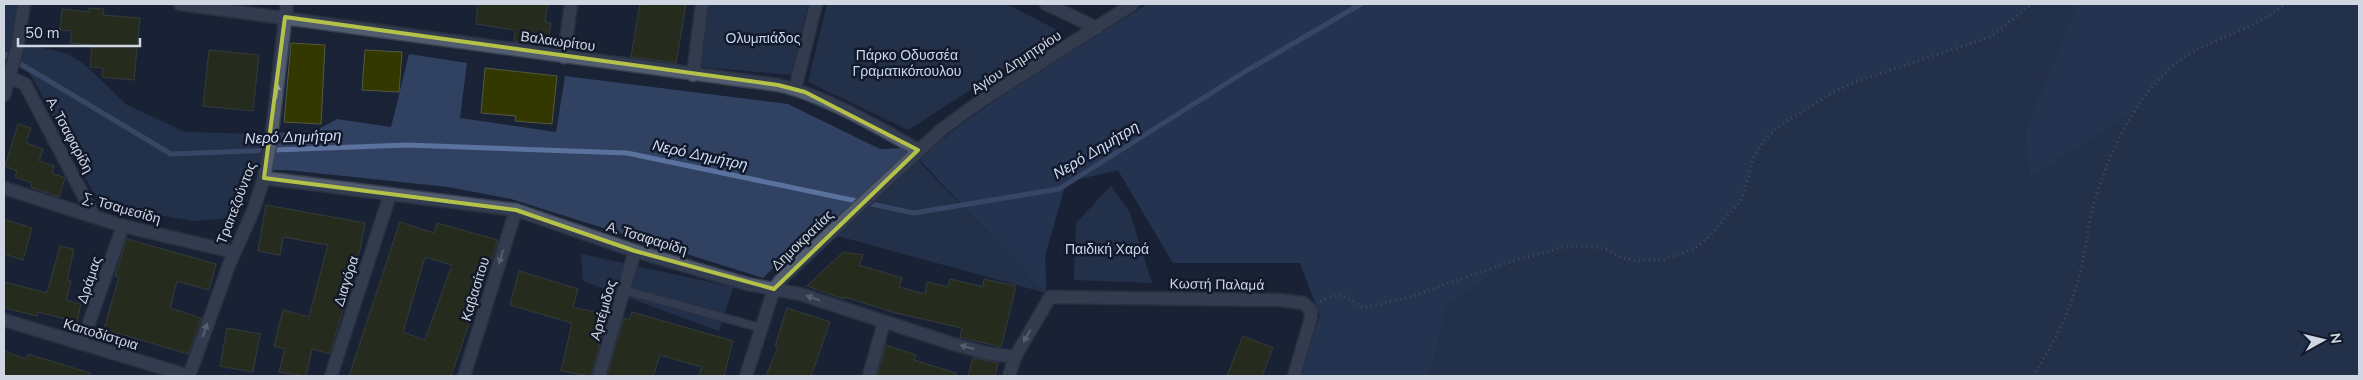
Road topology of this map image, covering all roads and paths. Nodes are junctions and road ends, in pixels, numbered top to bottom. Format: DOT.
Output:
graph roads {
  1 [pos="24,4"];
  2 [pos="180,4"];
  3 [pos="287,4"];
  4 [pos="571,4"];
  5 [pos="702,4"];
  6 [pos="816,4"];
  7 [pos="1046,4"];
  8 [pos="1133,4"];
  9 [pos="2032,4"];
  10 [pos="2285,4"];
  11 [pos="285,17"];
  12 [pos="1097,28"];
  13 [pos="564,57"];
  14 [pos="10,69"];
  15 [pos="693,74"];
  16 [pos="795,89"];
  17 [pos="4,95"];
  18 [pos="918,150"];
  19 [pos="264,178"];
  20 [pos="4,188"];
  21 [pos="390,195"];
  22 [pos="516,210"];
  23 [pos="94,216"];
  24 [pos="123,226"];
  25 [pos="635,251"];
  26 [pos="234,252"];
  27 [pos="774,289"];
  28 [pos="624,290"];
  29 [pos="1308,305"];
  30 [pos="4,320"];
  31 [pos="884,322"];
  32 [pos="761,328"];
  33 [pos="82,344"];
  34 [pos="1015,356"];
  35 [pos="189,376"];
  36 [pos="331,376"];
  37 [pos="464,376"];
  38 [pos="599,376"];
  39 [pos="746,376"];
  40 [pos="869,376"];
  41 [pos="1009,376"];
  42 [pos="1294,376"];
  43 [pos="2033,376"];
  1 -- 14 [label="street"];
  2 -- 11 [label="street, Βαλαωρίτου"];
  3 -- 11 [label="street, Τραπεζούντος"];
  4 -- 13 [label="street"];
  5 -- 15 [label="street"];
  6 -- 16 [label="street"];
  7 -- 12 [label="street"];
  8 -- 12 [label="street, Αγίου Δημητρίου"];
  9 -- 29 [label="path"];
  10 -- 43 [label="path"];
  11 -- 13 [label="street, Βαλαωρίτου"];
  19 -- 11 [label="street, Τραπεζούντος, one-way"];
  12 -- 18 [label="street, Αγίου Δημητρίου"];
  13 -- 15 [label="street, Βαλαωρίτου"];
  14 -- 17 [label="street"];
  14 -- 23 [label="street, Α. Τσαφαρίδη"];
  15 -- 16 [label="street, Βαλαωρίτου"];
  16 -- 18 [label="street, Βαλαωρίτου"];
  18 -- 27 [label="street, Δημοκρατίας"];
  19 -- 21 [label="street, Α. Τσαφαρίδη"];
  19 -- 26 [label="street, Τραπεζούντος"];
  20 -- 23 [label="street, Σ. Τσαμεσίδη"];
  21 -- 22 [label="street, Α. Τσαφαρίδη"];
  21 -- 36 [label="street, Διαγόρα"];
  22 -- 25 [label="street, Α. Τσαφαρίδη"];
  22 -- 37 [label="street, Καβασίτου, one-way"];
  23 -- 24 [label="street, Σ. Τσαμεσίδη"];
  24 -- 26 [label="street, Σ. Τσαμεσίδη"];
  24 -- 33 [label="street, Δράμας"];
  25 -- 27 [label="street, Α. Τσαφαρίδη"];
  25 -- 28 [label="street, Αρτέμιδος"];
  35 -- 26 [label="street, Τραπεζούντος, one-way"];
  31 -- 27 [label="street, Α. Τσαφαρίδη, one-way"];
  27 -- 32 [label="street, Δημοκρατίας"];
  28 -- 32 [label="lane"];
  28 -- 38 [label="street, Αρτέμιδος"];
  29 -- 34 [label="street, Κωστή Παλαμά, one-way"];
  29 -- 42 [label="street"];
  30 -- 33 [label="street, Καποδίστρια"];
  34 -- 31 [label="street, Α. Τσαφαρίδη, one-way"];
  31 -- 40 [label="street"];
  32 -- 39 [label="street, Δημοκρατίας"];
  33 -- 35 [label="street, Καποδίστρια"];
  34 -- 41 [label="street"];
}
